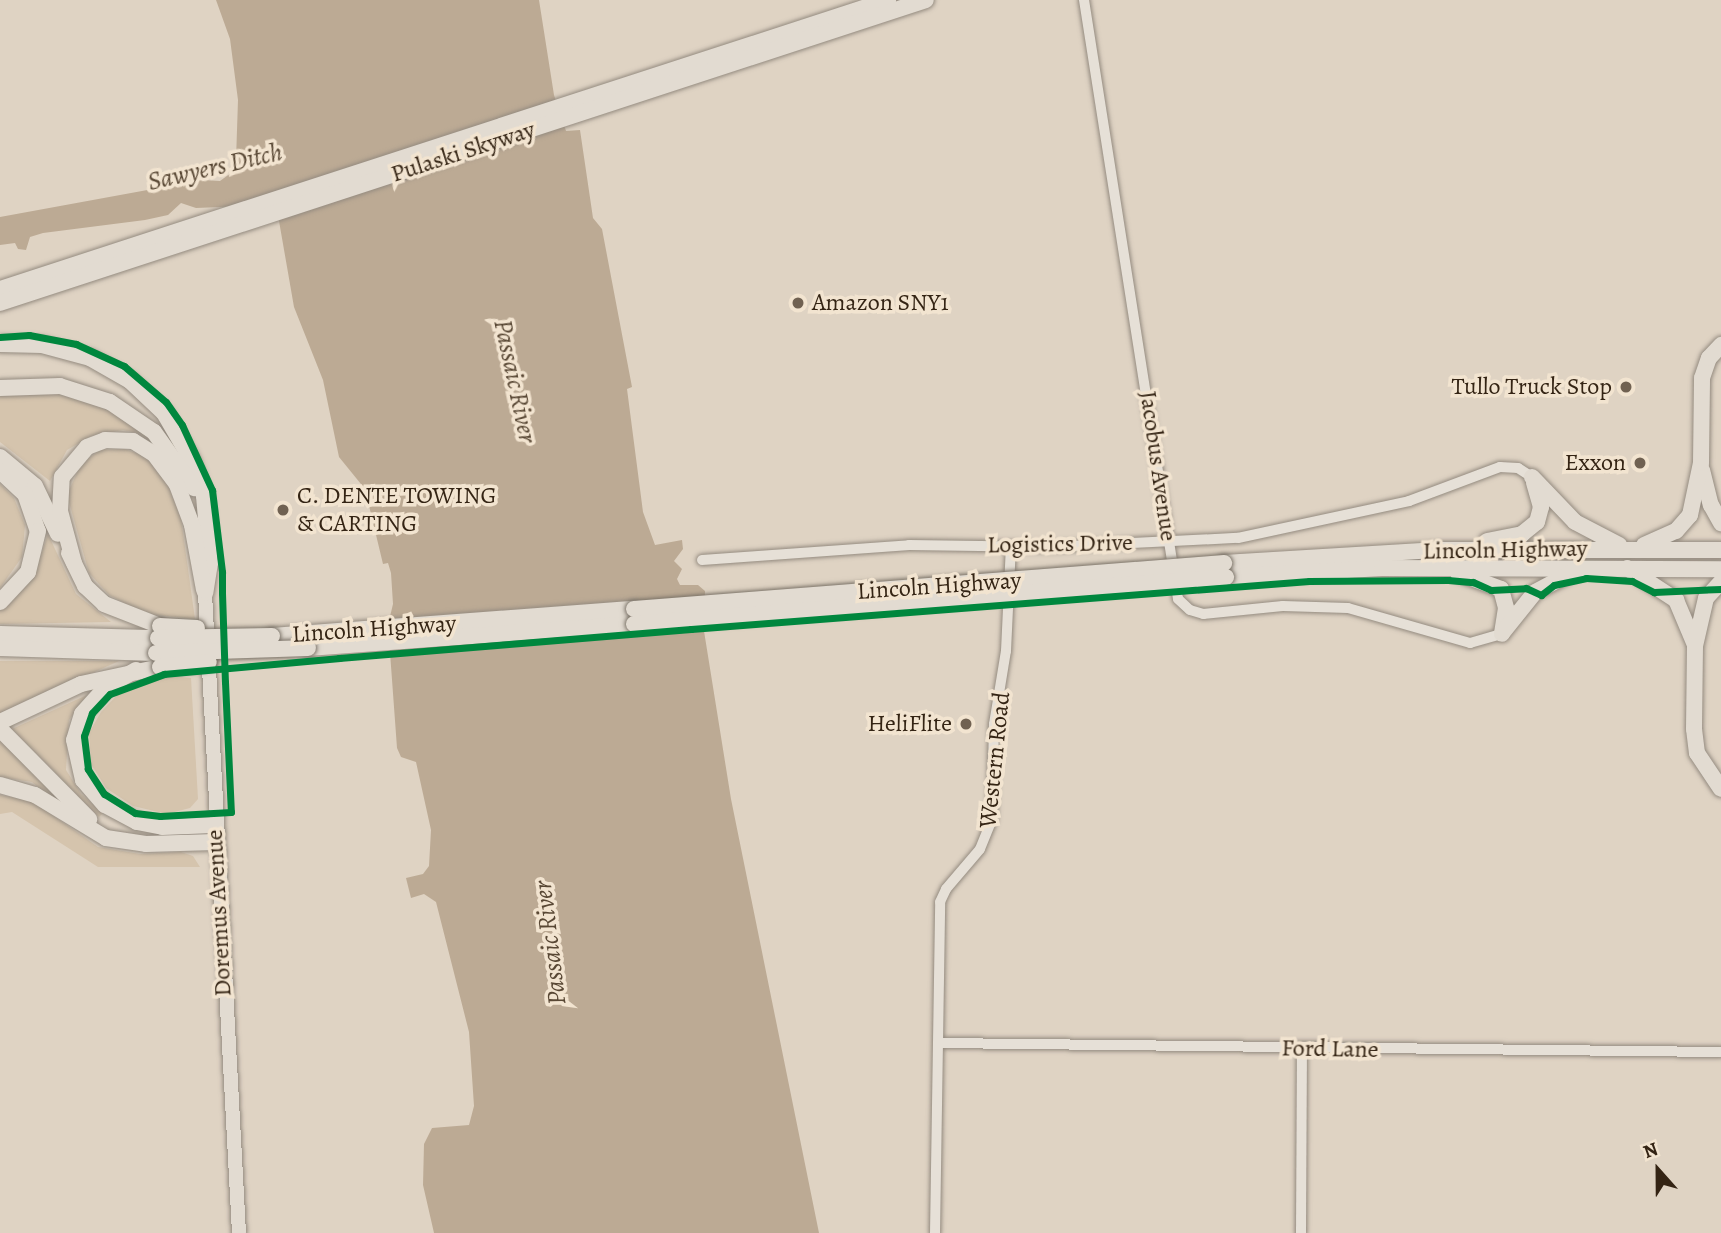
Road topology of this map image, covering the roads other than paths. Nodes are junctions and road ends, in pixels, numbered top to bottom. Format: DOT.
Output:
graph roads {
  1 [pos="888,0"];
  2 [pos="926,0"];
  3 [pos="1084,0"];
  4 [pos="0,289"];
  5 [pos="0,303"];
  6 [pos="0,344"];
  7 [pos="1719,345"];
  8 [pos="0,388"];
  9 [pos="0,457"];
  10 [pos="1701,463"];
  11 [pos="0,471"];
  12 [pos="1532,477"];
  13 [pos="207,519"];
  14 [pos="1721,523"];
  15 [pos="1169,541"];
  16 [pos="1011,546"];
  17 [pos="1631,549"];
  18 [pos="1439,550"];
  19 [pos="1721,550"];
  20 [pos="702,560"];
  21 [pos="74,563"];
  22 [pos="1584,567"];
  23 [pos="1625,567"];
  24 [pos="1435,568"];
  25 [pos="1721,569"];
  26 [pos="1225,570"];
  27 [pos="1721,582"];
  28 [pos="205,593"];
  29 [pos="0,602"];
  30 [pos="0,634"];
  31 [pos="1502,634"];
  32 [pos="158,646"];
  33 [pos="1695,646"];
  34 [pos="0,648"];
  35 [pos="136,670"];
  36 [pos="0,722"];
  37 [pos="0,729"];
  38 [pos="1714,770"];
  39 [pos="0,785"];
  40 [pos="1721,789"];
  41 [pos="214,834"];
  42 [pos="131,842"];
  43 [pos="940,1043"];
  44 [pos="1302,1048"];
  45 [pos="1721,1052"];
  46 [pos="239,1233"];
  47 [pos="935,1233"];
  48 [pos="1301,1233"];
  1 -- 4 [label="highway, Pulaski Skyway"];
  2 -- 5 [label="highway, Pulaski Skyway"];
  3 -- 15 [label="street, Jacobus Avenue"];
  6 -- 13 [label="highway"];
  7 -- 10 [label="highway"];
  8 -- 13 [label="highway"];
  9 -- 21 [label="highway"];
  10 -- 14 [label="highway"];
  10 -- 17 [label="highway"];
  11 -- 29 [label="highway"];
  12 -- 15 [label="street, Logistics Drive"];
  12 -- 17 [label="highway"];
  12 -- 18 [label="highway"];
  13 -- 28 [label="highway"];
  15 -- 16 [label="street, Logistics Drive"];
  15 -- 31 [label="street, Jacobus Avenue"];
  16 -- 20 [label="street, Logistics Drive"];
  16 -- 43 [label="street, Western Road"];
  17 -- 18 [label="highway, Lincoln Highway"];
  17 -- 19 [label="highway, Lincoln Highway"];
  18 -- 26 [label="highway, Lincoln Highway"];
  21 -- 28 [label="highway"];
  21 -- 32 [label="highway"];
  22 -- 23 [label="highway, Lincoln Highway"];
  22 -- 24 [label="highway, Lincoln Highway"];
  22 -- 31 [label="highway"];
  23 -- 25 [label="highway, Lincoln Highway"];
  23 -- 33 [label="highway"];
  24 -- 26 [label="highway, Lincoln Highway"];
  24 -- 31 [label="highway"];
  26 -- 32 [label="highway, Lincoln Highway, bridge"];
  26 -- 32 [label="highway, Lincoln Highway, bridge"];
  27 -- 33 [label="highway"];
  28 -- 41 [label="main road, Doremus Avenue"];
  30 -- 32 [label="highway"];
  32 -- 34 [label="highway"];
  32 -- 35 [label="highway"];
  33 -- 38 [label="highway"];
  35 -- 36 [label="highway"];
  35 -- 41 [label="highway"];
  37 -- 42 [label="highway"];
  38 -- 40 [label="highway"];
  39 -- 42 [label="highway"];
  41 -- 42 [label="highway"];
  41 -- 46 [label="main road, Doremus Avenue"];
  43 -- 44 [label="street, Ford Lane"];
  43 -- 47 [label="street, Western Road"];
  44 -- 45 [label="street, Ford Lane"];
  44 -- 48 [label="street"];
}
